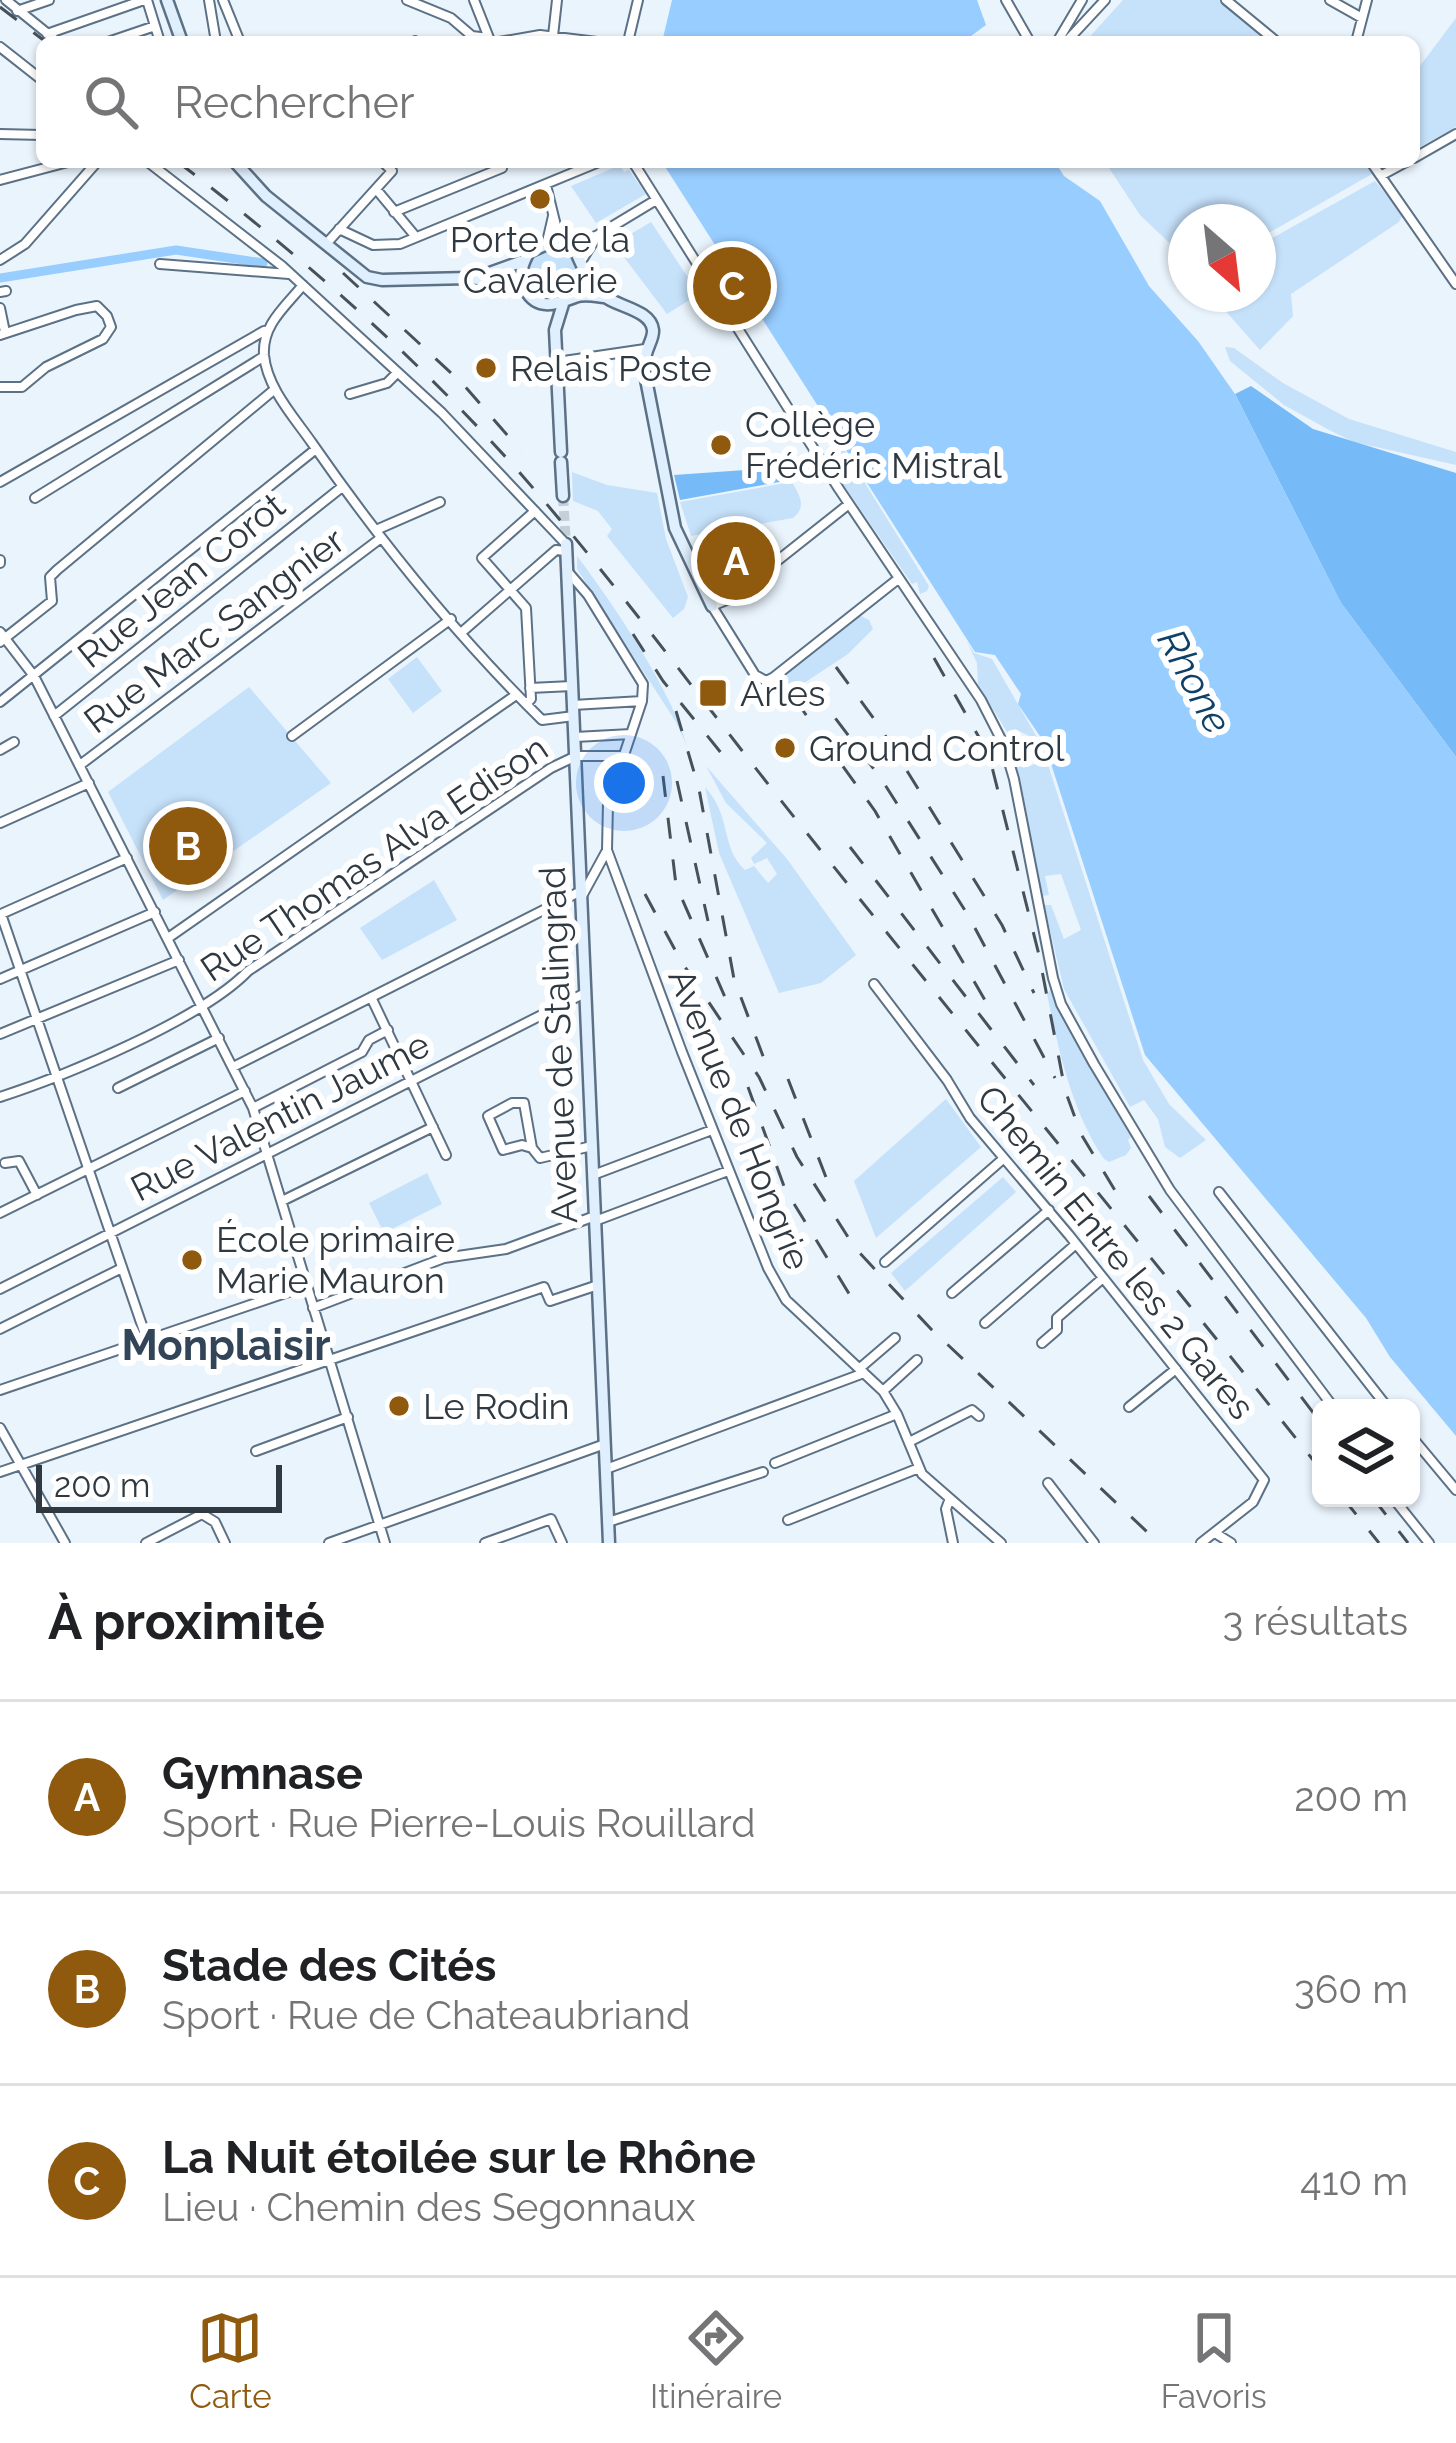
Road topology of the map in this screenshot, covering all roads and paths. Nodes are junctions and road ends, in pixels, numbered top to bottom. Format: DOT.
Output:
graph roads {
  1 [pos="6,0"];
  2 [pos="49,0"];
  3 [pos="145,0"];
  4 [pos="167,0"];
  5 [pos="208,0"];
  6 [pos="223,0"];
  7 [pos="407,0"];
  8 [pos="557,0"];
  9 [pos="638,0"];
  10 [pos="1006,0"];
  11 [pos="1082,0"];
  12 [pos="1105,0"];
  13 [pos="1226,0"];
  14 [pos="1330,0"];
  15 [pos="1367,0"];
  16 [pos="476,1"];
  17 [pos="17,10"];
  18 [pos="1362,18"];
  19 [pos="154,26"];
  20 [pos="47,34"];
  21 [pos="50,36"];
  22 [pos="125,36"];
  23 [pos="158,36"];
  24 [pos="180,36"];
  25 [pos="215,36"];
  26 [pos="238,36"];
  27 [pos="472,36"];
  28 [pos="491,36"];
  29 [pos="524,36"];
  30 [pos="553,36"];
  31 [pos="629,36"];
  32 [pos="1027,36"];
  33 [pos="1065,36"];
  34 [pos="1068,36"];
  35 [pos="1270,36"];
  36 [pos="1358,36"];
  37 [pos="0,47"];
  38 [pos="36,75"];
  39 [pos="0,134"];
  40 [pos="1456,134"];
  41 [pos="36,135"];
  42 [pos="1420,154"];
  43 [pos="45,168"];
  44 [pos="93,168"];
  45 [pos="156,168"];
  46 [pos="240,168"];
  47 [pos="389,168"];
  48 [pos="494,168"];
  49 [pos="585,168"];
  50 [pos="637,168"];
  51 [pos="1376,168"];
  52 [pos="1396,168"];
  53 [pos="1382,176"];
  54 [pos="0,180"];
  55 [pos="546,185"];
  56 [pos="376,189"];
  57 [pos="656,200"];
  58 [pos="394,212"];
  59 [pos="339,230"];
  60 [pos="598,235"];
  61 [pos="416,237"];
  62 [pos="559,243"];
  63 [pos="326,244"];
  64 [pos="0,260"];
  65 [pos="523,261"];
  66 [pos="160,264"];
  67 [pos="584,266"];
  68 [pos="286,270"];
  69 [pos="469,278"];
  70 [pos="1456,284"];
  71 [pos="303,286"];
  72 [pos="525,290"];
  73 [pos="575,296"];
  74 [pos="605,297"];
  75 [pos="543,304"];
  76 [pos="563,304"];
  77 [pos="0,308"];
  78 [pos="555,330"];
  79 [pos="265,331"];
  80 [pos="2,334"];
  81 [pos="644,349"];
  82 [pos="264,357"];
  83 [pos="556,362"];
  84 [pos="398,372"];
  85 [pos="0,387"];
  86 [pos="275,389"];
  87 [pos="350,394"];
  88 [pos="316,449"];
  89 [pos="0,482"];
  90 [pos="342,487"];
  91 [pos="563,496"];
  92 [pos="35,498"];
  93 [pos="440,502"];
  94 [pos="849,504"];
  95 [pos="535,511"];
  96 [pos="378,534"];
  97 [pos="566,548"];
  98 [pos="568,572"];
  99 [pos="898,579"];
  100 [pos="510,590"];
  101 [pos="712,606"];
  102 [pos="451,619"];
  103 [pos="462,632"];
  104 [pos="2,637"];
  105 [pos="34,676"];
  106 [pos="572,686"];
  107 [pos="530,688"];
  108 [pos="516,695"];
  109 [pos="642,701"];
  110 [pos="0,702"];
  111 [pos="526,704"];
  112 [pos="574,710"];
  113 [pos="54,716"];
  114 [pos="631,734"];
  115 [pos="292,736"];
  116 [pos="575,737"];
  117 [pos="14,742"];
  118 [pos="0,750"];
  119 [pos="575,756"];
  120 [pos="624,756"];
  121 [pos="80,765"];
  122 [pos="89,783"];
  123 [pos="0,823"];
  124 [pos="579,841"];
  125 [pos="607,850"];
  126 [pos="128,858"];
  127 [pos="581,895"];
  128 [pos="155,912"];
  129 [pos="1,914"];
  130 [pos="168,938"];
  131 [pos="179,960"];
  132 [pos="21,970"];
  133 [pos="0,979"];
  134 [pos="874,984"];
  135 [pos="585,993"];
  136 [pos="371,997"];
  137 [pos="202,1006"];
  138 [pos="39,1021"];
  139 [pos="388,1030"];
  140 [pos="0,1034"];
  141 [pos="219,1038"];
  142 [pos="233,1066"];
  143 [pos="58,1077"];
  144 [pos="410,1081"];
  145 [pos="118,1088"];
  146 [pos="245,1091"];
  147 [pos="0,1097"];
  148 [pos="254,1108"];
  149 [pos="433,1127"];
  150 [pos="712,1130"];
  151 [pos="592,1146"];
  152 [pos="532,1148"];
  153 [pos="268,1154"];
  154 [pos="446,1155"];
  155 [pos="1004,1159"];
  156 [pos="5,1163"];
  157 [pos="88,1169"];
  158 [pos="728,1171"];
  159 [pos="593,1175"];
  160 [pos="1219,1192"];
  161 [pos="37,1195"];
  162 [pos="282,1202"];
  163 [pos="1049,1210"];
  164 [pos="0,1213"];
  165 [pos="595,1218"];
  166 [pos="109,1232"];
  167 [pos="1076,1244"];
  168 [pos="885,1262"];
  169 [pos="122,1268"];
  170 [pos="1103,1278"];
  171 [pos="598,1285"];
  172 [pos="306,1286"];
  173 [pos="0,1289"];
  174 [pos="952,1293"];
  175 [pos="313,1308"];
  176 [pos="985,1323"];
  177 [pos="0,1329"];
  178 [pos="895,1337"];
  179 [pos="147,1340"];
  180 [pos="1042,1342"];
  181 [pos="331,1360"];
  182 [pos="917,1360"];
  183 [pos="1175,1369"];
  184 [pos="862,1371"];
  185 [pos="0,1390"];
  186 [pos="883,1391"];
  187 [pos="1327,1399"];
  188 [pos="1381,1399"];
  189 [pos="1129,1407"];
  190 [pos="897,1414"];
  191 [pos="979,1416"];
  192 [pos="348,1417"];
  193 [pos="0,1428"];
  194 [pos="909,1442"];
  195 [pos="605,1444"];
  196 [pos="1420,1447"];
  197 [pos="256,1450"];
  198 [pos="775,1463"];
  199 [pos="19,1465"];
  200 [pos="919,1468"];
  201 [pos="606,1469"];
  202 [pos="0,1472"];
  203 [pos="764,1472"];
  204 [pos="1048,1483"];
  205 [pos="1456,1490"];
  206 [pos="950,1501"];
  207 [pos="1400,1507"];
  208 [pos="788,1520"];
  209 [pos="608,1522"];
  210 [pos="380,1525"];
  211 [pos="1215,1534"];
  212 [pos="65,1543"];
  213 [pos="146,1543"];
  214 [pos="225,1543"];
  215 [pos="329,1543"];
  216 [pos="386,1543"];
  217 [pos="485,1543"];
  218 [pos="562,1543"];
  219 [pos="609,1543"];
  220 [pos="953,1543"];
  221 [pos="1001,1543"];
  222 [pos="1094,1543"];
  223 [pos="1201,1543"];
  224 [pos="1231,1543"];
  225 [pos="1429,1543"];
  1 -- 17 [label="street"];
  2 -- 17 [label="street"];
  3 -- 19 [label="street"];
  3 -- 20 [label="street"];
  4 -- 24 [label="main road"];
  5 -- 25 [label="street"];
  6 -- 26 [label="street"];
  7 -- 27 [label="street"];
  8 -- 30 [label="street"];
  9 -- 31 [label="street"];
  10 -- 32 [label="street"];
  11 -- 33 [label="street"];
  12 -- 34 [label="street"];
  13 -- 35 [label="street"];
  14 -- 18 [label="street"];
  15 -- 18 [label="street"];
  16 -- 28 [label="street"];
  17 -- 20 [label="street"];
  18 -- 36 [label="street"];
  19 -- 22 [label="street"];
  19 -- 23 [label="street"];
  20 -- 21 [label="street"];
  29 -- 30 [label="street"];
  37 -- 38 [label="street"];
  39 -- 41 [label="street"];
  40 -- 42 [label="street"];
  43 -- 54 [label="street"];
  44 -- 64 [label="street"];
  45 -- 68 [label="street"];
  46 -- 63 [label="main road"];
  47 -- 56 [label="street"];
  48 -- 58 [label="street"];
  49 -- 55 [label="street"];
  50 -- 57 [label="street"];
  51 -- 53 [label="street"];
  52 -- 53 [label="street"];
  53 -- 70 [label="street"];
  55 -- 61 [label="street"];
  55 -- 62 [label="street"];
  56 -- 58 [label="street"];
  56 -- 59 [label="street"];
  57 -- 60 [label="street"];
  57 -- 94 [label="street"];
  58 -- 61 [label="street"];
  59 -- 61 [label="street"];
  59 -- 63 [label="street"];
  60 -- 62 [label="street"];
  60 -- 67 [label="street"];
  62 -- 65 [label="main road"];
  62 -- 67 [label="main road"];
  63 -- 69 [label="main road"];
  65 -- 69 [label="main road"];
  65 -- 72 [label="main road"];
  66 -- 68 [label="street"];
  67 -- 73 [label="main road"];
  67 -- 74 [label="main road"];
  68 -- 71 [label="street"];
  69 -- 72 [label="main road"];
  71 -- 79 [label="street"];
  71 -- 84 [label="street"];
  72 -- 75 [label="main road"];
  73 -- 74 [label="main road"];
  73 -- 76 [label="main road"];
  74 -- 81 [label="main road"];
  75 -- 76 [label="main road"];
  75 -- 78 [label="main road"];
  76 -- 78 [label="main road"];
  77 -- 80 [label="street"];
  78 -- 83 [label="main road"];
  79 -- 82 [label="street"];
  79 -- 89 [label="street"];
  80 -- 85 [label="street"];
  81 -- 83 [label="street"];
  81 -- 101 [label="main road"];
  82 -- 86 [label="street"];
  82 -- 92 [label="street"];
  83 -- 91 [label="main road"];
  84 -- 87 [label="street"];
  84 -- 95 [label="street"];
  86 -- 88 [label="street"];
  86 -- 104 [label="street"];
  88 -- 90 [label="street"];
  88 -- 105 [label="street"];
  90 -- 96 [label="street"];
  90 -- 113 [label="street, Rue Jean Corot"];
  93 -- 96 [label="street, Rue Marc Sangnier"];
  94 -- 99 [label="street"];
  94 -- 101 [label="street"];
  95 -- 97 [label="street"];
  95 -- 100 [label="street"];
  96 -- 102 [label="street"];
  96 -- 121 [label="street, Rue Marc Sangnier"];
  97 -- 98 [label="main road, Avenue de Stalingrad"];
  97 -- 100 [label="street"];
  98 -- 106 [label="main road, Avenue de Stalingrad"];
  98 -- 109 [label="street"];
  99 -- 101 [label="street"];
  99 -- 187 [label="street"];
  100 -- 103 [label="street"];
  100 -- 107 [label="street"];
  102 -- 103 [label="street"];
  102 -- 115 [label="street"];
  103 -- 108 [label="street"];
  104 -- 105 [label="street"];
  105 -- 110 [label="street"];
  105 -- 113 [label="street"];
  106 -- 107 [label="street"];
  106 -- 112 [label="main road, Avenue de Stalingrad"];
  107 -- 111 [label="street"];
  108 -- 111 [label="street"];
  108 -- 130 [label="street"];
  109 -- 112 [label="street"];
  109 -- 114 [label="street, Avenue de Hongrie"];
  111 -- 112 [label="street"];
  112 -- 116 [label="main road, Avenue de Stalingrad"];
  113 -- 121 [label="street"];
  114 -- 116 [label="street"];
  114 -- 120 [label="street, Avenue de Hongrie"];
  116 -- 119 [label="main road, Avenue de Stalingrad"];
  117 -- 118 [label="street"];
  119 -- 120 [label="street"];
  119 -- 124 [label="main road, Avenue de Stalingrad"];
  119 -- 137 [label="street, Rue Thomas Alva Edison"];
  120 -- 125 [label="street, Avenue de Hongrie"];
  121 -- 122 [label="street"];
  122 -- 123 [label="street"];
  122 -- 126 [label="street"];
  124 -- 125 [label="street"];
  124 -- 127 [label="main road, Avenue de Stalingrad"];
  125 -- 127 [label="street"];
  125 -- 150 [label="street, Avenue de Hongrie"];
  126 -- 128 [label="street"];
  126 -- 129 [label="street"];
  127 -- 135 [label="main road, Avenue de Stalingrad"];
  127 -- 136 [label="street"];
  128 -- 130 [label="street"];
  128 -- 132 [label="street"];
  129 -- 132 [label="street"];
  130 -- 131 [label="street"];
  131 -- 137 [label="street"];
  131 -- 138 [label="street"];
  132 -- 133 [label="street"];
  132 -- 138 [label="street"];
  134 -- 155 [label="street, Chemin Entre les 2 Gares"];
  135 -- 144 [label="street, Rue Valentin Jaume"];
  135 -- 151 [label="main road, Avenue de Stalingrad"];
  136 -- 139 [label="street"];
  136 -- 142 [label="street"];
  137 -- 141 [label="street"];
  137 -- 143 [label="street, Rue Thomas Alva Edison"];
  138 -- 140 [label="street"];
  138 -- 143 [label="street"];
  139 -- 144 [label="street"];
  139 -- 148 [label="street"];
  141 -- 142 [label="street"];
  141 -- 145 [label="street"];
  142 -- 146 [label="street"];
  143 -- 147 [label="street, Rue Thomas Alva Edison"];
  143 -- 157 [label="street"];
  144 -- 149 [label="street"];
  144 -- 153 [label="street, Rue Valentin Jaume"];
  146 -- 148 [label="street"];
  146 -- 157 [label="street"];
  148 -- 153 [label="street"];
  149 -- 154 [label="street"];
  149 -- 162 [label="street"];
  150 -- 158 [label="street, Avenue de Hongrie"];
  150 -- 159 [label="street"];
  151 -- 152 [label="street"];
  151 -- 159 [label="main road, Avenue de Stalingrad"];
  152 -- 152 [label="street"];
  153 -- 162 [label="street"];
  153 -- 166 [label="street, Rue Valentin Jaume"];
  155 -- 163 [label="street, Chemin Entre les 2 Gares"];
  155 -- 168 [label="street"];
  156 -- 161 [label="street"];
  157 -- 161 [label="street"];
  157 -- 166 [label="street"];
  158 -- 165 [label="street"];
  158 -- 184 [label="street, Avenue de Hongrie"];
  159 -- 165 [label="main road, Avenue de Stalingrad"];
  160 -- 188 [label="street"];
  161 -- 164 [label="street"];
  162 -- 172 [label="street"];
  163 -- 167 [label="street, Chemin Entre les 2 Gares"];
  163 -- 174 [label="street"];
  165 -- 171 [label="main road, Avenue de Stalingrad"];
  165 -- 175 [label="street"];
  166 -- 169 [label="street"];
  166 -- 173 [label="street, Rue Valentin Jaume"];
  167 -- 170 [label="street, Chemin Entre les 2 Gares"];
  167 -- 176 [label="street"];
  169 -- 177 [label="street"];
  169 -- 179 [label="street"];
  170 -- 180 [label="street"];
  170 -- 183 [label="street, Chemin Entre les 2 Gares"];
  171 -- 181 [label="street"];
  171 -- 195 [label="main road, Avenue de Stalingrad"];
  172 -- 175 [label="street"];
  172 -- 179 [label="street"];
  175 -- 181 [label="street"];
  178 -- 184 [label="street"];
  179 -- 185 [label="street"];
  181 -- 192 [label="street"];
  181 -- 199 [label="street"];
  182 -- 186 [label="street"];
  183 -- 189 [label="street"];
  183 -- 211 [label="street, Chemin Entre les 2 Gares"];
  184 -- 186 [label="street, Avenue de Hongrie"];
  184 -- 201 [label="street"];
  186 -- 190 [label="street, Avenue de Hongrie"];
  190 -- 194 [label="street, Avenue de Hongrie"];
  190 -- 198 [label="street"];
  191 -- 194 [label="street"];
  192 -- 197 [label="street"];
  192 -- 210 [label="street"];
  193 -- 199 [label="street"];
  194 -- 200 [label="street, Avenue de Hongrie"];
  195 -- 201 [label="main road, Avenue de Stalingrad"];
  195 -- 210 [label="street"];
  196 -- 205 [label="street"];
  199 -- 202 [label="street"];
  199 -- 212 [label="street"];
  200 -- 206 [label="street, Avenue de Hongrie"];
  200 -- 208 [label="street"];
  201 -- 209 [label="main road, Avenue de Stalingrad"];
  203 -- 209 [label="street"];
  204 -- 222 [label="street"];
  206 -- 220 [label="street"];
  206 -- 221 [label="street, Avenue de Hongrie"];
  207 -- 225 [label="street"];
  209 -- 219 [label="main road, Avenue de Stalingrad"];
  210 -- 215 [label="street"];
  210 -- 216 [label="street"];
  211 -- 223 [label="street, Chemin Entre les 2 Gares"];
  211 -- 224 [label="street"];
  213 -- 214 [label="street"];
  217 -- 218 [label="street"];
}
